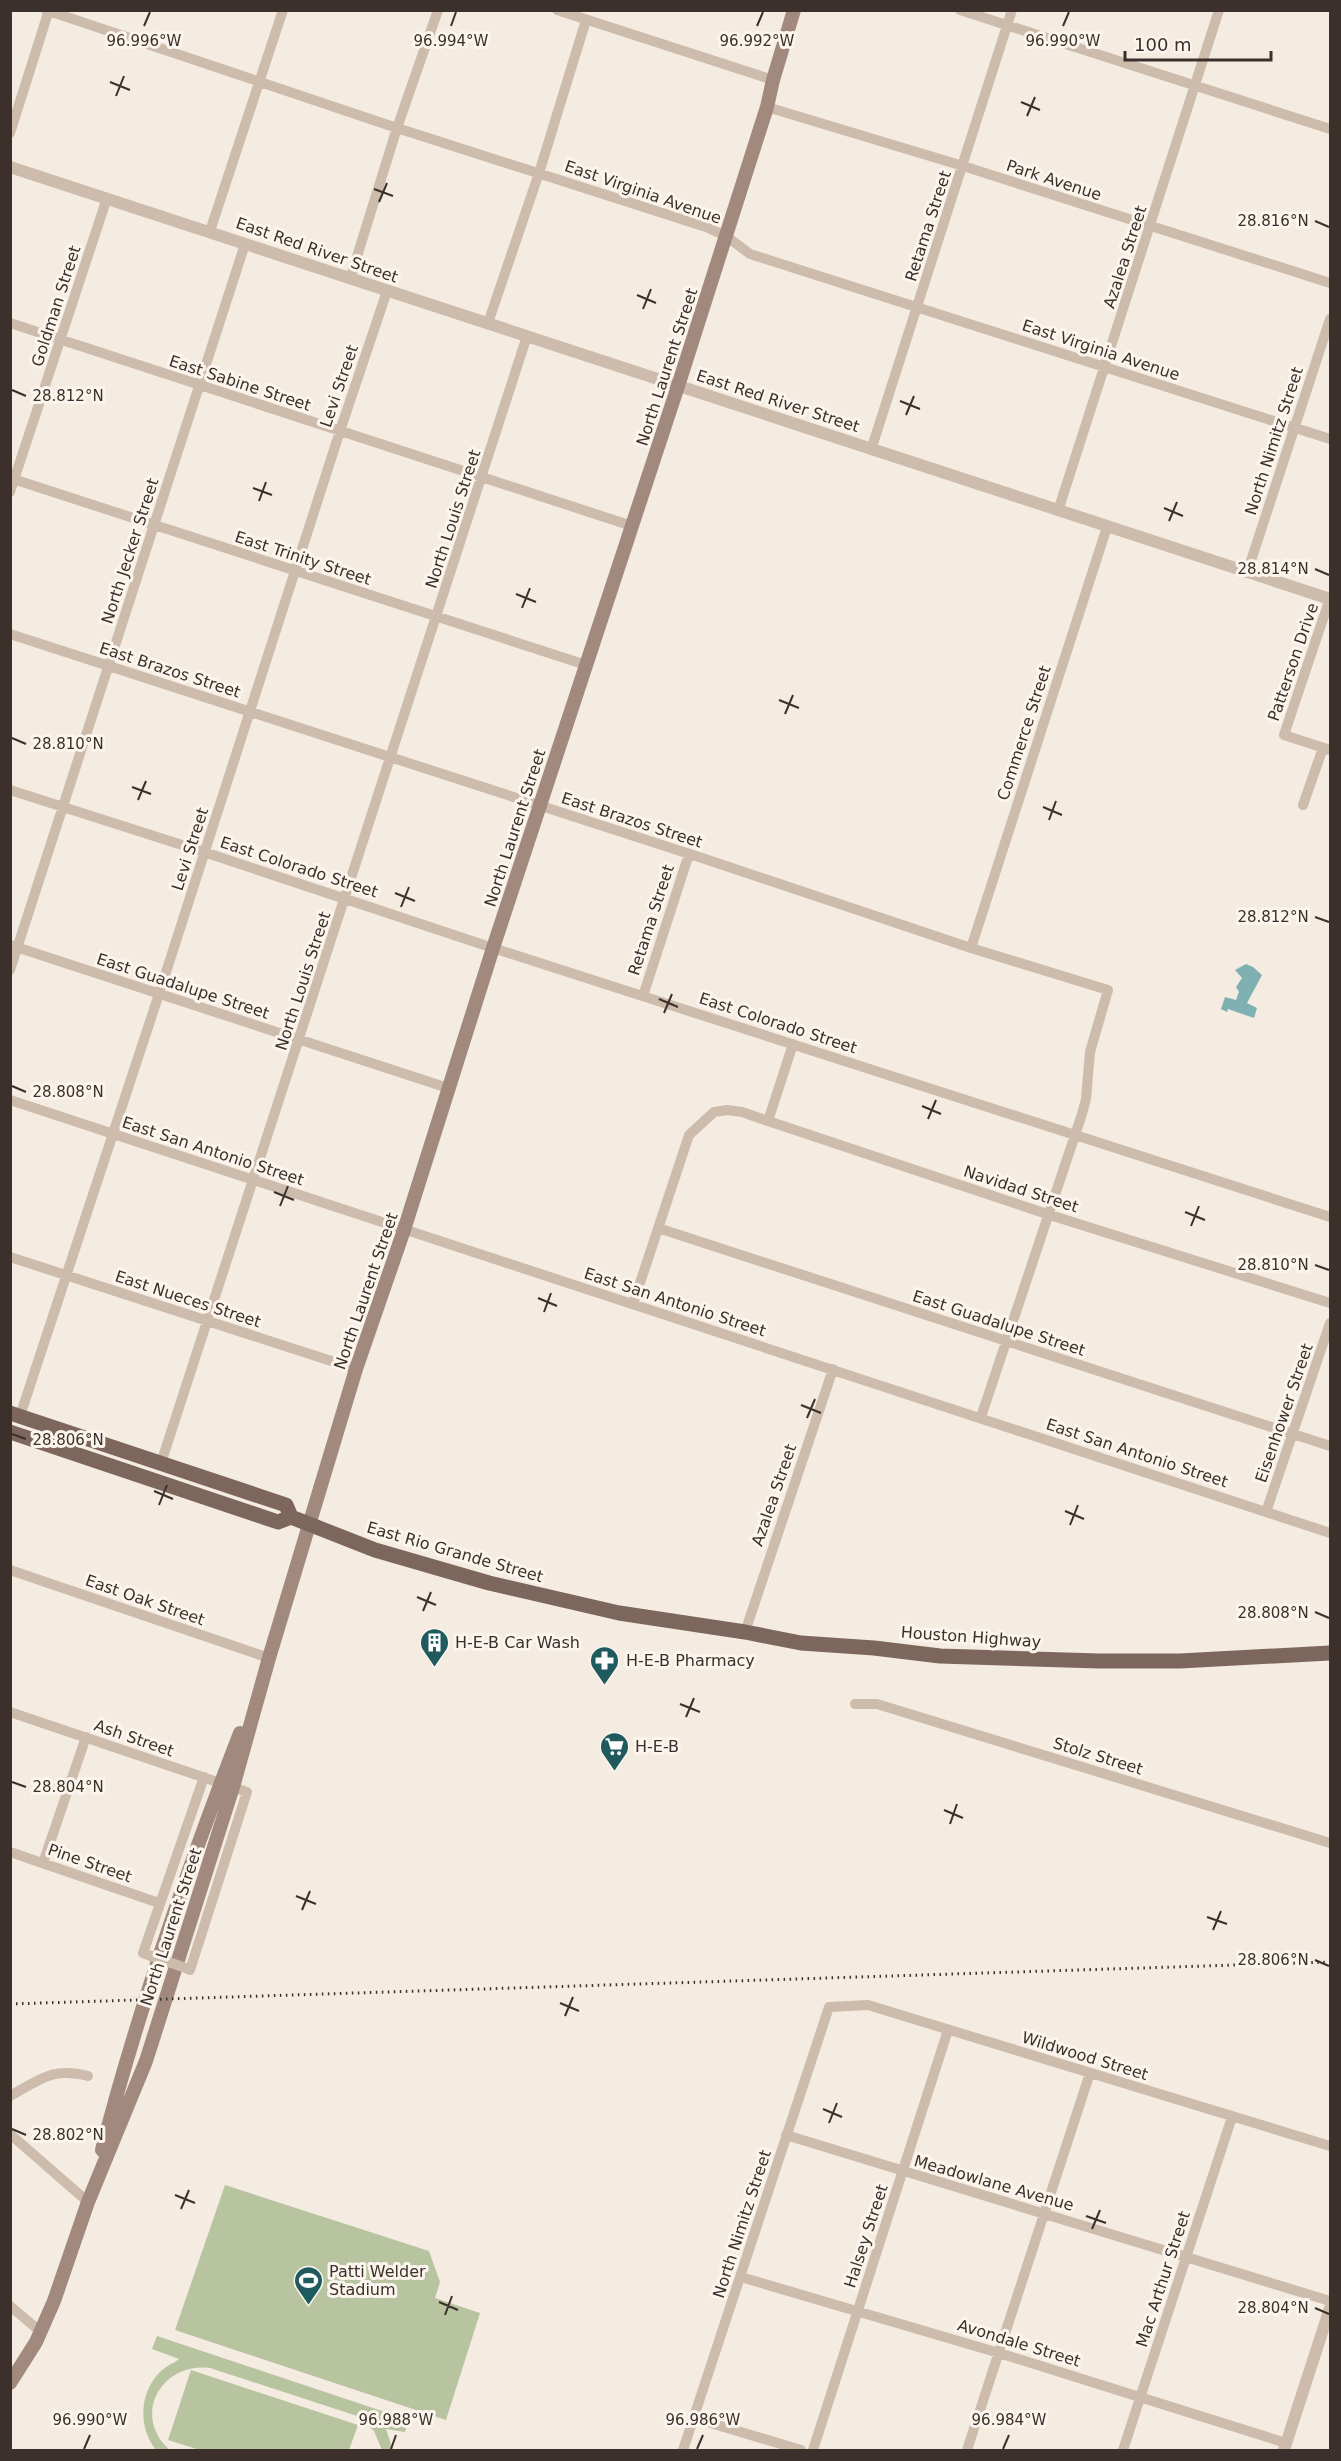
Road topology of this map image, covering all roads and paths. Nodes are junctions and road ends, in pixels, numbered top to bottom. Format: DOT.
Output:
graph roads {
  1 [pos="283,10"];
  2 [pos="438,10"];
  3 [pos="557,10"];
  4 [pos="794,10"];
  5 [pos="960,10"];
  6 [pos="1012,10"];
  7 [pos="1219,10"];
  8 [pos="48,11"];
  9 [pos="586,20"];
  10 [pos="1008,25"];
  11 [pos="773,80"];
  12 [pos="259,82"];
  13 [pos="1195,84"];
  14 [pos="767,107"];
  15 [pos="397,128"];
  16 [pos="1330,129"];
  17 [pos="10,133"];
  18 [pos="963,166"];
  19 [pos="10,167"];
  20 [pos="538,173"];
  21 [pos="107,198"];
  22 [pos="1151,227"];
  23 [pos="210,231"];
  24 [pos="726,236"];
  25 [pos="245,244"];
  26 [pos="350,279"];
  27 [pos="1330,283"];
  28 [pos="387,291"];
  29 [pos="918,307"];
  30 [pos="1330,319"];
  31 [pos="10,323"];
  32 [pos="488,323"];
  33 [pos="527,336"];
  34 [pos="61,339"];
  35 [pos="1105,368"];
  36 [pos="200,386"];
  37 [pos="678,386"];
  38 [pos="1293,427"];
  39 [pos="340,431"];
  40 [pos="1330,439"];
  41 [pos="871,450"];
  42 [pos="483,476"];
  43 [pos="13,479"];
  44 [pos="10,492"];
  45 [pos="1058,511"];
  46 [pos="154,525"];
  47 [pos="632,526"];
  48 [pos="1107,527"];
  49 [pos="294,571"];
  50 [pos="1247,573"];
  51 [pos="1330,598"];
  52 [pos="437,618"];
  53 [pos="10,634"];
  54 [pos="586,665"];
  55 [pos="108,666"];
  56 [pos="250,712"];
  57 [pos="1327,749"];
  58 [pos="390,758"];
  59 [pos="10,790"];
  60 [pos="539,805"];
  61 [pos="1303,805"];
  62 [pos="62,808"];
  63 [pos="204,852"];
  64 [pos="689,854"];
  65 [pos="344,898"];
  66 [pos="14,946"];
  67 [pos="493,948"];
  68 [pos="971,948"];
  69 [pos="10,970"];
  70 [pos="159,994"];
  71 [pos="643,996"];
  72 [pos="299,1040"];
  73 [pos="794,1044"];
  74 [pos="448,1088"];
  75 [pos="10,1100"];
  76 [pos="768,1121"];
  77 [pos="111,1134"];
  78 [pos="1075,1135"];
  79 [pos="255,1180"];
  80 [pos="1050,1215"];
  81 [pos="1330,1218"];
  82 [pos="658,1228"];
  83 [pos="405,1230"];
  84 [pos="10,1257"];
  85 [pos="66,1275"];
  86 [pos="1330,1303"];
  87 [pos="633,1304"];
  88 [pos="207,1320"];
  89 [pos="1330,1323"];
  90 [pos="1007,1342"];
  91 [pos="356,1369"];
  92 [pos="833,1369"];
  93 [pos="15,1414"];
  94 [pos="981,1417"];
  95 [pos="10,1432"];
  96 [pos="1293,1434"];
  97 [pos="1330,1446"];
  98 [pos="161,1463"];
  99 [pos="1266,1512"];
  100 [pos="291,1517"];
  101 [pos="310,1524"];
  102 [pos="1330,1533"];
  103 [pos="10,1570"];
  104 [pos="576,1603"];
  105 [pos="745,1632"];
  106 [pos="1330,1653"];
  107 [pos="269,1658"];
  108 [pos="855,1704"];
  109 [pos="10,1712"];
  110 [pos="86,1737"];
  111 [pos="204,1777"];
  112 [pos="227,1784"];
  113 [pos="1330,1843"];
  114 [pos="10,1852"];
  115 [pos="43,1863"];
  116 [pos="159,1904"];
  117 [pos="829,2007"];
  118 [pos="948,2030"];
  119 [pos="1090,2073"];
  120 [pos="88,2076"];
  121 [pos="10,2097"];
  122 [pos="1232,2116"];
  123 [pos="10,2134"];
  124 [pos="786,2135"];
  125 [pos="1330,2146"];
  126 [pos="902,2172"];
  127 [pos="88,2202"];
  128 [pos="1045,2213"];
  129 [pos="1185,2256"];
  130 [pos="741,2277"];
  131 [pos="1330,2301"];
  132 [pos="10,2306"];
  133 [pos="1330,2308"];
  134 [pos="858,2311"];
  135 [pos="40,2332"];
  136 [pos="999,2353"];
  137 [pos="10,2383"];
  138 [pos="1140,2396"];
  139 [pos="694,2418"];
  140 [pos="1285,2447"];
  141 [pos="683,2451"];
  142 [pos="801,2451"];
  143 [pos="813,2451"];
  144 [pos="967,2451"];
  145 [pos="1123,2451"];
  1 -- 12 [label="street"];
  2 -- 15 [label="street"];
  3 -- 9 [label="street"];
  4 -- 11 [label="main road, North Laurent Street"];
  5 -- 10 [label="street"];
  6 -- 10 [label="street, Retama Street"];
  7 -- 13 [label="street, Azalea Street"];
  8 -- 12 [label="street, East Virginia Avenue"];
  8 -- 17 [label="street"];
  9 -- 11 [label="street"];
  9 -- 20 [label="street"];
  10 -- 13 [label="street"];
  10 -- 18 [label="street, Retama Street"];
  11 -- 14 [label="main road, North Laurent Street"];
  12 -- 15 [label="street, East Virginia Avenue"];
  12 -- 23 [label="street"];
  13 -- 16 [label="street"];
  13 -- 22 [label="street, Azalea Street"];
  14 -- 18 [label="street, Park Avenue"];
  14 -- 24 [label="main road, North Laurent Street"];
  15 -- 20 [label="street, East Virginia Avenue"];
  15 -- 26 [label="street"];
  18 -- 22 [label="street, Park Avenue"];
  18 -- 29 [label="street, Retama Street"];
  19 -- 21 [label="street, East Red River Street"];
  20 -- 24 [label="street, East Virginia Avenue"];
  20 -- 32 [label="street"];
  21 -- 23 [label="street, East Red River Street"];
  21 -- 34 [label="street, Goldman Street"];
  22 -- 27 [label="street, Park Avenue"];
  22 -- 35 [label="street, Azalea Street"];
  23 -- 25 [label="street, East Red River Street"];
  24 -- 29 [label="street, East Virginia Avenue"];
  24 -- 37 [label="main road, North Laurent Street"];
  25 -- 26 [label="street, East Red River Street"];
  25 -- 36 [label="street, North Jecker Street"];
  26 -- 28 [label="street, East Red River Street"];
  28 -- 32 [label="street, East Red River Street"];
  28 -- 39 [label="street, Levi Street"];
  29 -- 35 [label="street, East Virginia Avenue"];
  29 -- 41 [label="street, Retama Street"];
  30 -- 38 [label="street, North Nimitz Street"];
  31 -- 34 [label="street, East Sabine Street"];
  32 -- 33 [label="street, East Red River Street"];
  33 -- 37 [label="street, East Red River Street"];
  33 -- 42 [label="street, North Louis Street"];
  34 -- 36 [label="street, East Sabine Street"];
  34 -- 43 [label="street, Goldman Street"];
  35 -- 38 [label="street, East Virginia Avenue"];
  35 -- 45 [label="street, Azalea Street"];
  36 -- 39 [label="street, East Sabine Street"];
  36 -- 46 [label="street, North Jecker Street"];
  37 -- 41 [label="street, East Red River Street"];
  37 -- 47 [label="main road, North Laurent Street"];
  38 -- 40 [label="street, East Virginia Avenue"];
  38 -- 50 [label="street, North Nimitz Street"];
  39 -- 42 [label="street, East Sabine Street"];
  39 -- 49 [label="street, Levi Street"];
  41 -- 45 [label="street, East Red River Street"];
  42 -- 47 [label="street, East Sabine Street"];
  42 -- 52 [label="street, North Louis Street"];
  43 -- 44 [label="street, Goldman Street"];
  43 -- 46 [label="street, East Trinity Street"];
  45 -- 48 [label="street, East Red River Street"];
  46 -- 49 [label="street, East Trinity Street"];
  46 -- 55 [label="street, North Jecker Street"];
  47 -- 54 [label="main road, North Laurent Street"];
  48 -- 50 [label="street, East Red River Street"];
  48 -- 68 [label="street, Commerce Street"];
  49 -- 52 [label="street, East Trinity Street"];
  49 -- 56 [label="street, Levi Street"];
  50 -- 51 [label="street, East Red River Street"];
  51 -- 57 [label="street, Patterson Drive"];
  52 -- 54 [label="street, East Trinity Street"];
  52 -- 58 [label="street, North Louis Street"];
  53 -- 55 [label="street, East Brazos Street"];
  54 -- 60 [label="main road, North Laurent Street"];
  55 -- 56 [label="street, East Brazos Street"];
  55 -- 62 [label="street, North Jecker Street"];
  56 -- 58 [label="street, East Brazos Street"];
  56 -- 63 [label="street, Levi Street"];
  57 -- 61 [label="street"];
  58 -- 60 [label="street, East Brazos Street"];
  58 -- 65 [label="street, North Louis Street"];
  59 -- 62 [label="street, East Colorado Street"];
  60 -- 64 [label="street, East Brazos Street"];
  60 -- 67 [label="main road, North Laurent Street"];
  62 -- 63 [label="street, East Colorado Street"];
  62 -- 66 [label="street, North Jecker Street"];
  63 -- 65 [label="street, East Colorado Street"];
  63 -- 70 [label="street, Levi Street"];
  64 -- 68 [label="street, East Brazos Street"];
  64 -- 71 [label="street, Retama Street"];
  65 -- 67 [label="street, East Colorado Street"];
  65 -- 72 [label="street, North Louis Street"];
  66 -- 69 [label="street, North Jecker Street"];
  66 -- 70 [label="street, East Guadalupe Street"];
  67 -- 71 [label="street, East Colorado Street"];
  67 -- 74 [label="main road, North Laurent Street"];
  68 -- 78 [label="street, East Brazos Street"];
  70 -- 72 [label="street, East Guadalupe Street"];
  70 -- 77 [label="street, Levi Street"];
  71 -- 73 [label="street, East Colorado Street"];
  72 -- 74 [label="street, East Guadalupe Street"];
  72 -- 79 [label="street, North Louis Street"];
  73 -- 76 [label="street"];
  73 -- 78 [label="street, East Colorado Street"];
  74 -- 83 [label="main road, North Laurent Street"];
  75 -- 77 [label="street, East San Antonio Street"];
  76 -- 80 [label="street, Navidad Street"];
  76 -- 82 [label="street, Navidad Street"];
  77 -- 79 [label="street, East San Antonio Street"];
  77 -- 85 [label="street, Levi Street"];
  78 -- 80 [label="street"];
  78 -- 81 [label="street, East Colorado Street"];
  79 -- 83 [label="street, East San Antonio Street"];
  79 -- 88 [label="street, North Louis Street"];
  80 -- 86 [label="street, Navidad Street"];
  80 -- 90 [label="street"];
  82 -- 87 [label="street"];
  82 -- 90 [label="street, East Guadalupe Street"];
  83 -- 87 [label="street, East San Antonio Street"];
  83 -- 91 [label="main road, North Laurent Street"];
  84 -- 85 [label="street, East Nueces Street"];
  85 -- 88 [label="street, East Nueces Street"];
  85 -- 93 [label="street, Levi Street"];
  87 -- 92 [label="street, East San Antonio Street"];
  88 -- 91 [label="street, East Nueces Street"];
  88 -- 98 [label="street, North Louis Street"];
  89 -- 96 [label="street, Eisenhower Street"];
  90 -- 94 [label="street"];
  90 -- 96 [label="street, East Guadalupe Street"];
  91 -- 101 [label="main road, North Laurent Street"];
  92 -- 94 [label="street, East San Antonio Street"];
  92 -- 105 [label="street, Azalea Street"];
  93 -- 98 [label="main road, East Rio Grande Street"];
  94 -- 99 [label="street, East San Antonio Street"];
  95 -- 100 [label="main road, East Rio Grande Street"];
  96 -- 97 [label="street, East Guadalupe Street"];
  96 -- 99 [label="street, Eisenhower Street"];
  98 -- 100 [label="main road, East Rio Grande Street"];
  99 -- 102 [label="street, East San Antonio Street"];
  100 -- 101 [label="main road, East Rio Grande Street"];
  101 -- 104 [label="main road, East Rio Grande Street"];
  101 -- 107 [label="main road, North Laurent Street"];
  103 -- 107 [label="street, East Oak Street"];
  104 -- 105 [label="main road, Houston Highway"];
  105 -- 106 [label="main road, Houston Highway"];
  107 -- 112 [label="main road, North Laurent Street"];
  108 -- 113 [label="street, Stolz Street"];
  109 -- 110 [label="street, Ash Street"];
  110 -- 111 [label="street, Ash Street"];
  110 -- 115 [label="street"];
  111 -- 112 [label="street, Ash Street"];
  111 -- 116 [label="street"];
  112 -- 116 [label="street, Ash Street, bridge"];
  112 -- 127 [label="main road, North Laurent Street"];
  114 -- 115 [label="street, Pine Street"];
  115 -- 116 [label="street, Pine Street"];
  117 -- 118 [label="street, Wildwood Street"];
  117 -- 124 [label="street, North Nimitz Street"];
  118 -- 119 [label="street, Wildwood Street"];
  118 -- 126 [label="street, Halsey Street"];
  119 -- 122 [label="street, Wildwood Street"];
  119 -- 128 [label="street"];
  120 -- 121 [label="street"];
  122 -- 125 [label="street, Wildwood Street"];
  122 -- 129 [label="street, Mac Arthur Street"];
  123 -- 127 [label="street"];
  124 -- 126 [label="street, Meadowlane Avenue"];
  124 -- 130 [label="street, North Nimitz Street"];
  126 -- 128 [label="street, Meadowlane Avenue"];
  126 -- 134 [label="street, Halsey Street"];
  127 -- 135 [label="main road, North Laurent Street"];
  128 -- 129 [label="street, Meadowlane Avenue"];
  128 -- 136 [label="street"];
  129 -- 131 [label="street, Meadowlane Avenue"];
  129 -- 138 [label="street, Mac Arthur Street"];
  130 -- 134 [label="street, Avondale Street"];
  130 -- 139 [label="street, North Nimitz Street"];
  132 -- 135 [label="street"];
  133 -- 140 [label="street"];
  134 -- 136 [label="street, Avondale Street"];
  134 -- 143 [label="street, Halsey Street"];
  135 -- 137 [label="main road, North Laurent Street"];
  136 -- 138 [label="street, Avondale Street"];
  136 -- 144 [label="street"];
  138 -- 140 [label="street, Avondale Street"];
  138 -- 145 [label="street, Mac Arthur Street"];
  139 -- 141 [label="street, North Nimitz Street"];
  139 -- 142 [label="street"];
}
